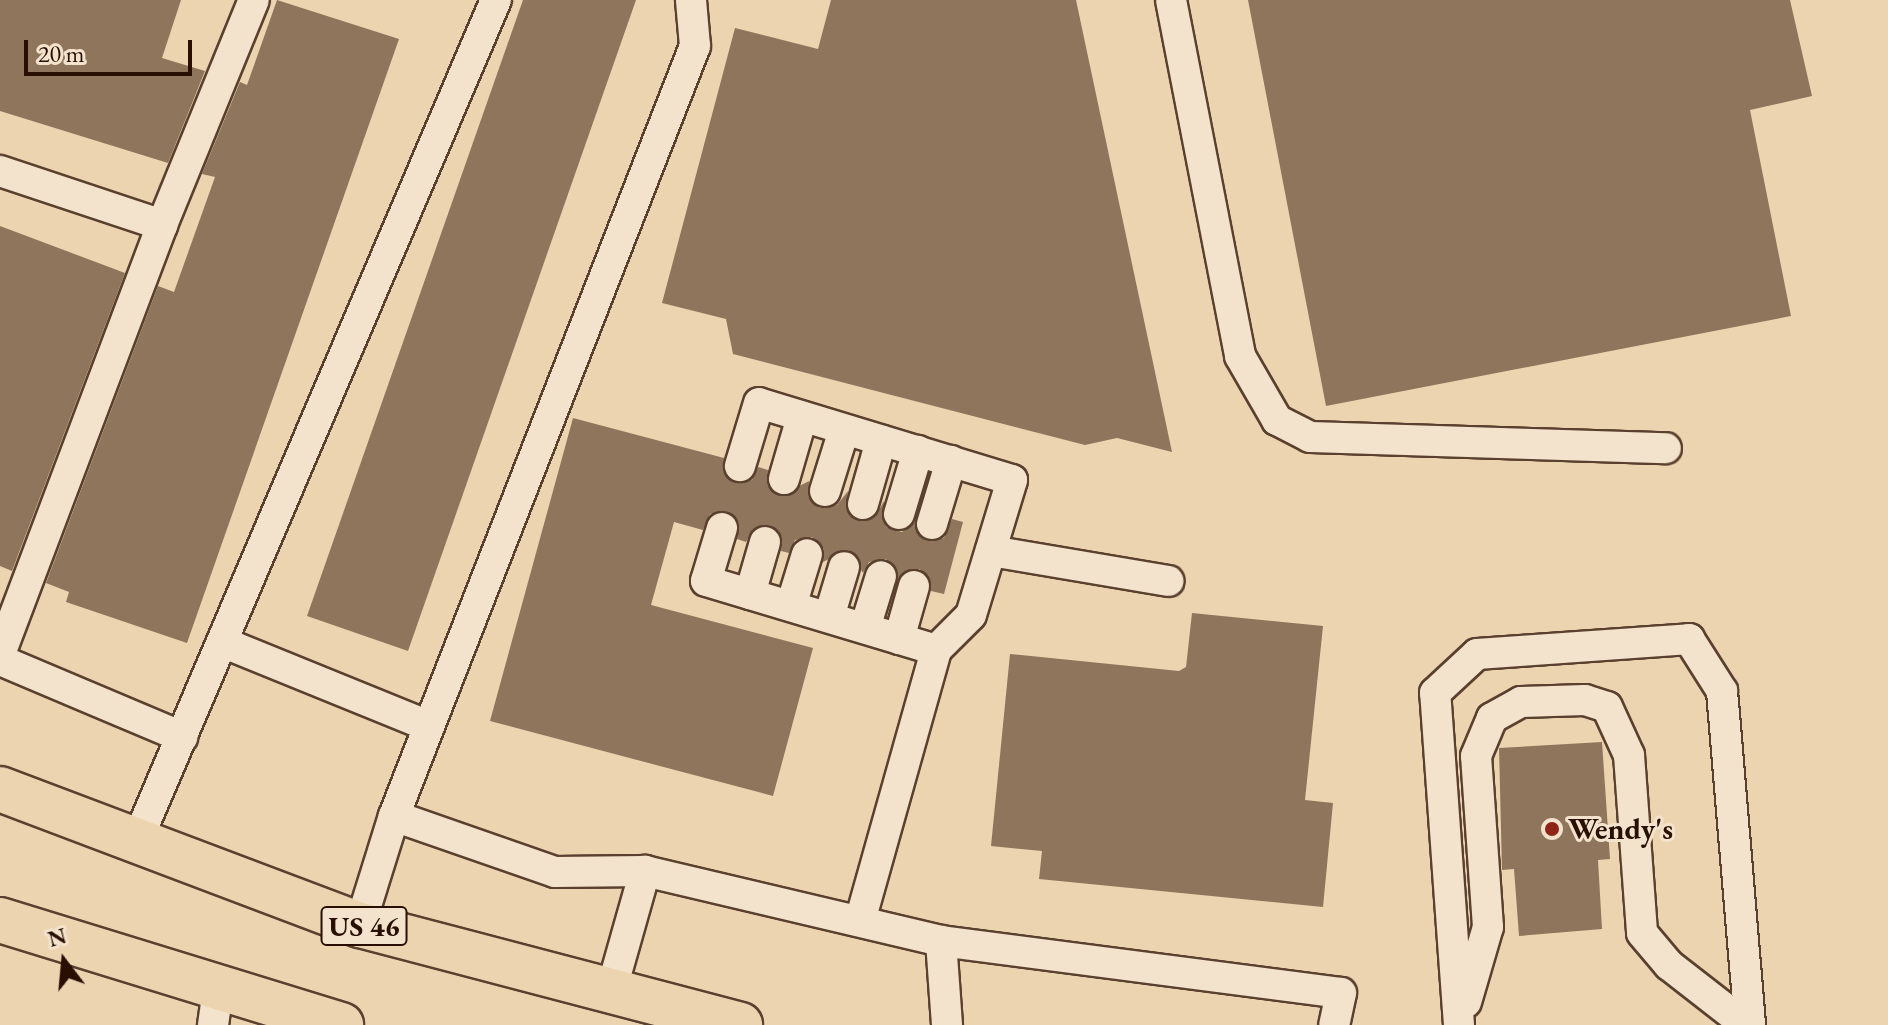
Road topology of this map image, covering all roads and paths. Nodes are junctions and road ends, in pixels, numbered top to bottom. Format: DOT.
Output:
graph roads {
  1 [pos="254,0"];
  2 [pos="496,0"];
  3 [pos="691,0"];
  4 [pos="1171,0"];
  5 [pos="0,171"];
  6 [pos="162,225"];
  7 [pos="802,417"];
  8 [pos="844,430"];
  9 [pos="881,441"];
  10 [pos="1666,448"];
  11 [pos="918,451"];
  12 [pos="951,461"];
  13 [pos="740,466"];
  14 [pos="784,479"];
  15 [pos="825,491"];
  16 [pos="863,504"];
  17 [pos="899,514"];
  18 [pos="932,524"];
  19 [pos="722,528"];
  20 [pos="765,542"];
  21 [pos="991,551"];
  22 [pos="807,554"];
  23 [pos="844,567"];
  24 [pos="881,576"];
  25 [pos="1168,581"];
  26 [pos="914,586"];
  27 [pos="750,594"];
  28 [pos="791,606"];
  29 [pos="829,617"];
  30 [pos="865,628"];
  31 [pos="899,639"];
  32 [pos="222,642"];
  33 [pos="936,650"];
  34 [pos="0,657"];
  35 [pos="429,726"];
  36 [pos="182,737"];
  37 [pos="0,789"];
  38 [pos="394,816"];
  39 [pos="136,843"];
  40 [pos="645,871"];
  41 [pos="0,920"];
  42 [pos="860,921"];
  43 [pos="360,925"];
  44 [pos="941,941"];
  45 [pos="610,995"];
  46 [pos="215,1008"];
  47 [pos="1460,1023"];
  48 [pos="341,1025"];
  49 [pos="740,1025"];
  50 [pos="947,1025"];
  51 [pos="1334,1025"];
  52 [pos="1748,1025"];
  1 -- 6 [label="lane"];
  2 -- 32 [label="lane"];
  3 -- 35 [label="lane"];
  4 -- 10 [label="lane"];
  5 -- 6 [label="lane"];
  6 -- 34 [label="lane"];
  7 -- 8 [label="lane"];
  7 -- 13 [label="lane"];
  7 -- 14 [label="lane"];
  8 -- 9 [label="lane"];
  8 -- 15 [label="lane"];
  9 -- 11 [label="lane"];
  9 -- 16 [label="lane"];
  11 -- 12 [label="lane"];
  11 -- 17 [label="lane"];
  12 -- 18 [label="lane"];
  12 -- 21 [label="lane"];
  19 -- 27 [label="lane"];
  20 -- 27 [label="lane"];
  21 -- 25 [label="lane"];
  21 -- 33 [label="lane"];
  22 -- 28 [label="lane"];
  23 -- 29 [label="lane"];
  24 -- 30 [label="lane"];
  26 -- 31 [label="lane"];
  27 -- 28 [label="lane"];
  28 -- 29 [label="lane"];
  29 -- 30 [label="lane"];
  30 -- 31 [label="lane"];
  31 -- 33 [label="lane"];
  32 -- 35 [label="lane"];
  32 -- 36 [label="lane"];
  33 -- 42 [label="lane"];
  34 -- 36 [label="lane"];
  35 -- 38 [label="lane"];
  36 -- 39 [label="lane"];
  37 -- 39 [label="highway, US 46"];
  38 -- 40 [label="lane"];
  38 -- 43 [label="lane"];
  39 -- 43 [label="highway, US 46"];
  40 -- 42 [label="lane"];
  40 -- 45 [label="lane"];
  41 -- 46 [label="highway"];
  42 -- 44 [label="lane"];
  43 -- 45 [label="highway, US 46"];
  44 -- 50 [label="lane"];
  44 -- 51 [label="lane"];
  45 -- 49 [label="highway, US 46"];
  46 -- 48 [label="highway"];
  47 -- 52 [label="lane"];
  47 -- 52 [label="lane"];
}
